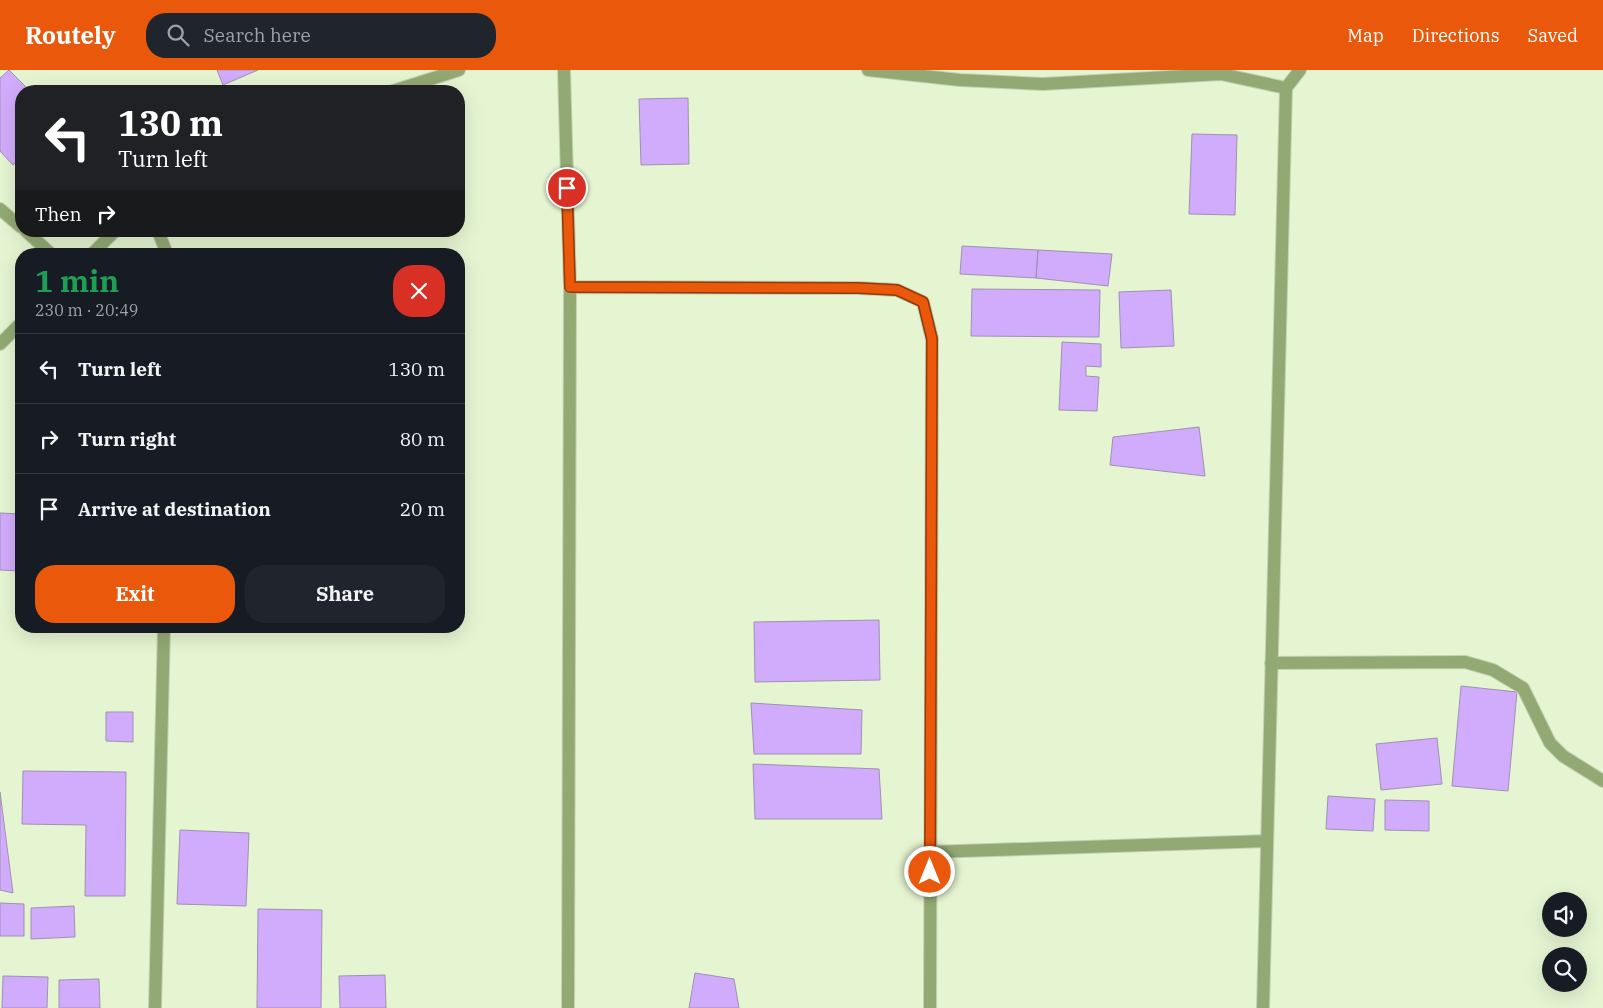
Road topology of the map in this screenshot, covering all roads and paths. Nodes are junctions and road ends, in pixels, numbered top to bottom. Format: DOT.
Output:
graph roads {
  1 [pos="459,70"];
  2 [pos="564,70"];
  3 [pos="868,70"];
  4 [pos="1300,70"];
  5 [pos="959,75"];
  6 [pos="412,85"];
  7 [pos="1286,88"];
  8 [pos="0,209"];
  9 [pos="15,223"];
  10 [pos="33,237"];
  11 [pos="109,237"];
  12 [pos="45,248"];
  13 [pos="98,248"];
  14 [pos="570,287"];
  15 [pos="15,329"];
  16 [pos="0,344"];
  17 [pos="164,633"];
  18 [pos="1271,663"];
  19 [pos="1603,781"];
  20 [pos="1267,841"];
  21 [pos="930,852"];
  22 [pos="155,1008"];
  23 [pos="568,1008"];
  24 [pos="930,1008"];
  25 [pos="1263,1008"];
  1 -- 6 [label="street"];
  2 -- 14 [label="street"];
  3 -- 5 [label="street"];
  4 -- 7 [label="street"];
  5 -- 7 [label="street"];
  7 -- 18 [label="street"];
  8 -- 9 [label="street"];
  10 -- 12 [label="street"];
  11 -- 13 [label="street"];
  14 -- 21 [label="street"];
  14 -- 23 [label="street"];
  15 -- 16 [label="street"];
  17 -- 22 [label="street"];
  18 -- 19 [label="street"];
  18 -- 20 [label="street"];
  20 -- 21 [label="street"];
  20 -- 25 [label="street"];
  21 -- 24 [label="street"];
}
